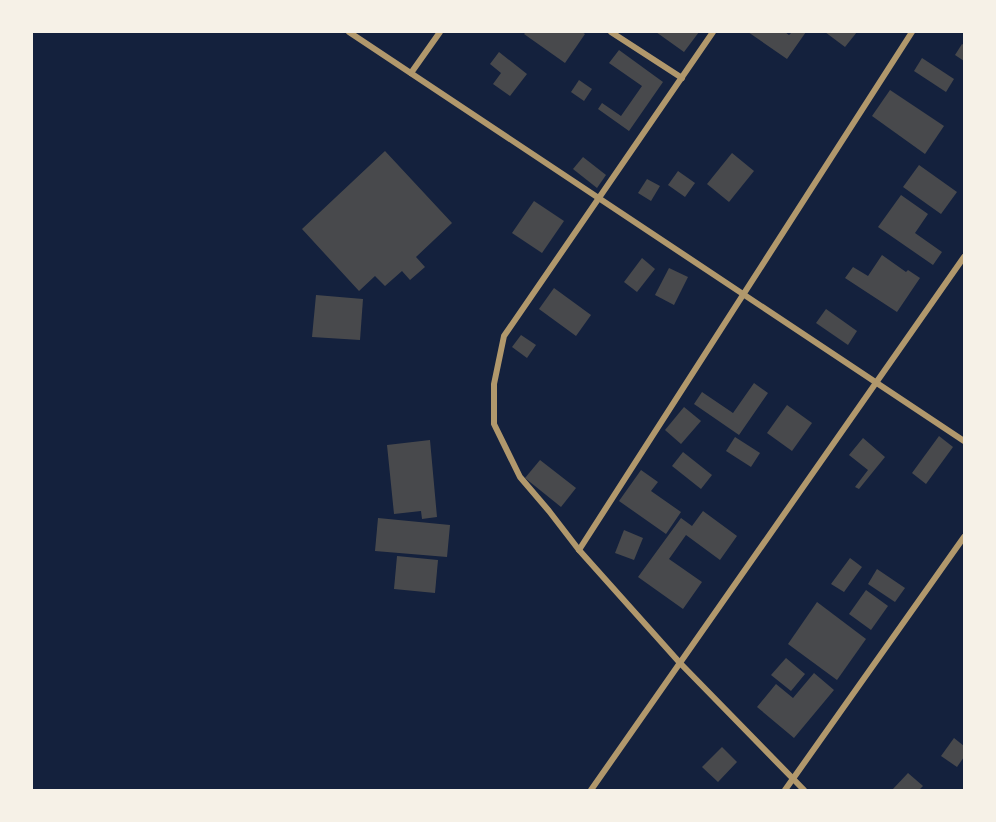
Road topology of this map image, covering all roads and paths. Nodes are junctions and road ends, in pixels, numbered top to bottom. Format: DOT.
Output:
graph roads {
  1 [pos="349,32"];
  2 [pos="440,32"];
  3 [pos="611,32"];
  4 [pos="713,32"];
  5 [pos="912,32"];
  6 [pos="411,73"];
  7 [pos="682,78"];
  8 [pos="598,198"];
  9 [pos="964,257"];
  10 [pos="743,294"];
  11 [pos="877,383"];
  12 [pos="964,441"];
  13 [pos="964,537"];
  14 [pos="579,550"];
  15 [pos="680,663"];
  16 [pos="793,779"];
  17 [pos="591,790"];
  18 [pos="784,790"];
  19 [pos="804,790"];
  1 -- 6 [label="street"];
  2 -- 6 [label="street"];
  3 -- 7 [label="street"];
  4 -- 7 [label="street"];
  5 -- 10 [label="street"];
  6 -- 8 [label="street"];
  7 -- 8 [label="street"];
  8 -- 10 [label="street"];
  8 -- 14 [label="street"];
  9 -- 11 [label="street"];
  10 -- 11 [label="street"];
  10 -- 14 [label="street"];
  11 -- 12 [label="street"];
  11 -- 15 [label="street"];
  13 -- 16 [label="street"];
  14 -- 15 [label="street"];
  15 -- 16 [label="street"];
  15 -- 17 [label="street"];
  16 -- 18 [label="street"];
  16 -- 19 [label="street"];
}
